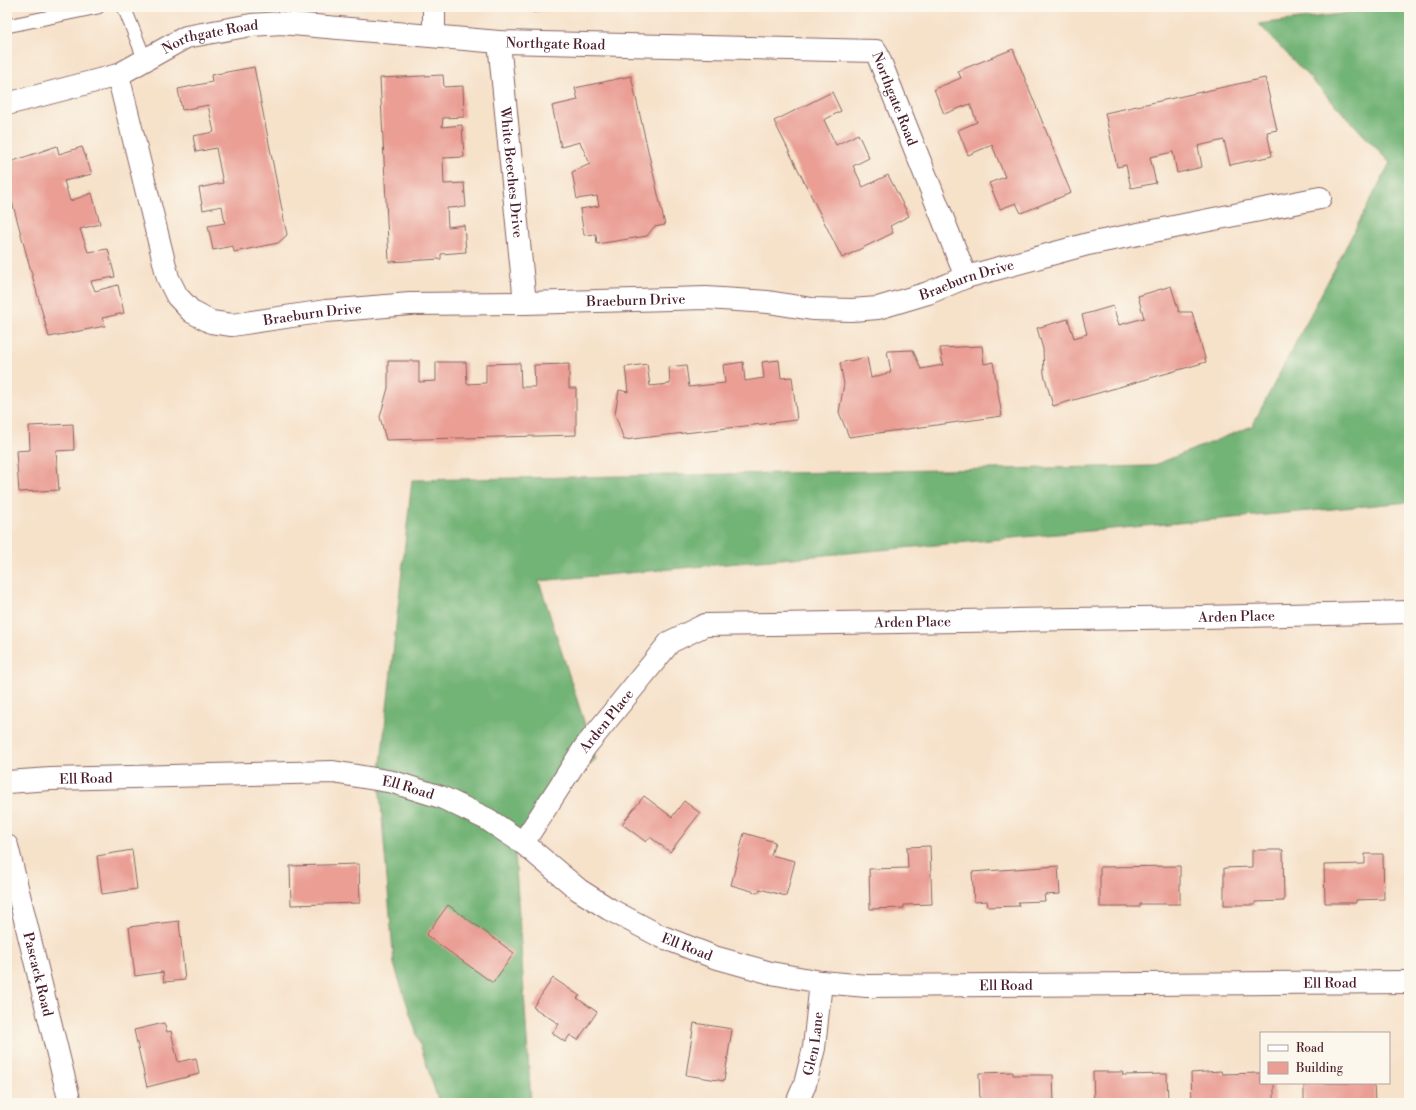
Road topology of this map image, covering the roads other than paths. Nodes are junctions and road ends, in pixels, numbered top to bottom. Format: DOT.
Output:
graph roads {
  1 [pos="98,7"];
  2 [pos="124,7"];
  3 [pos="434,7"];
  4 [pos="7,26"];
  5 [pos="434,36"];
  6 [pos="499,42"];
  7 [pos="145,60"];
  8 [pos="118,75"];
  9 [pos="7,104"];
  10 [pos="1320,198"];
  11 [pos="966,277"];
  12 [pos="524,304"];
  13 [pos="1409,612"];
  14 [pos="7,782"];
  15 [pos="523,843"];
  16 [pos="7,846"];
  17 [pos="821,982"];
  18 [pos="1409,982"];
  19 [pos="70,1103"];
  20 [pos="797,1103"];
  1 -- 4 [label="lane"];
  2 -- 7 [label="lane"];
  3 -- 5 [label="street"];
  5 -- 6 [label="street, Northgate Road"];
  5 -- 7 [label="street, Northgate Road"];
  6 -- 11 [label="street, Northgate Road"];
  6 -- 12 [label="street, White Beeches Drive"];
  7 -- 8 [label="street, Northgate Road"];
  8 -- 9 [label="street, Northgate Road"];
  8 -- 12 [label="street, Braeburn Drive"];
  10 -- 11 [label="street, Braeburn Drive"];
  11 -- 12 [label="street, Braeburn Drive"];
  13 -- 15 [label="street, Arden Place"];
  14 -- 15 [label="street, Ell Road"];
  15 -- 17 [label="street, Ell Road"];
  16 -- 19 [label="street, Pascack Road"];
  17 -- 18 [label="street, Ell Road"];
  17 -- 20 [label="street, Glen Lane"];
}
